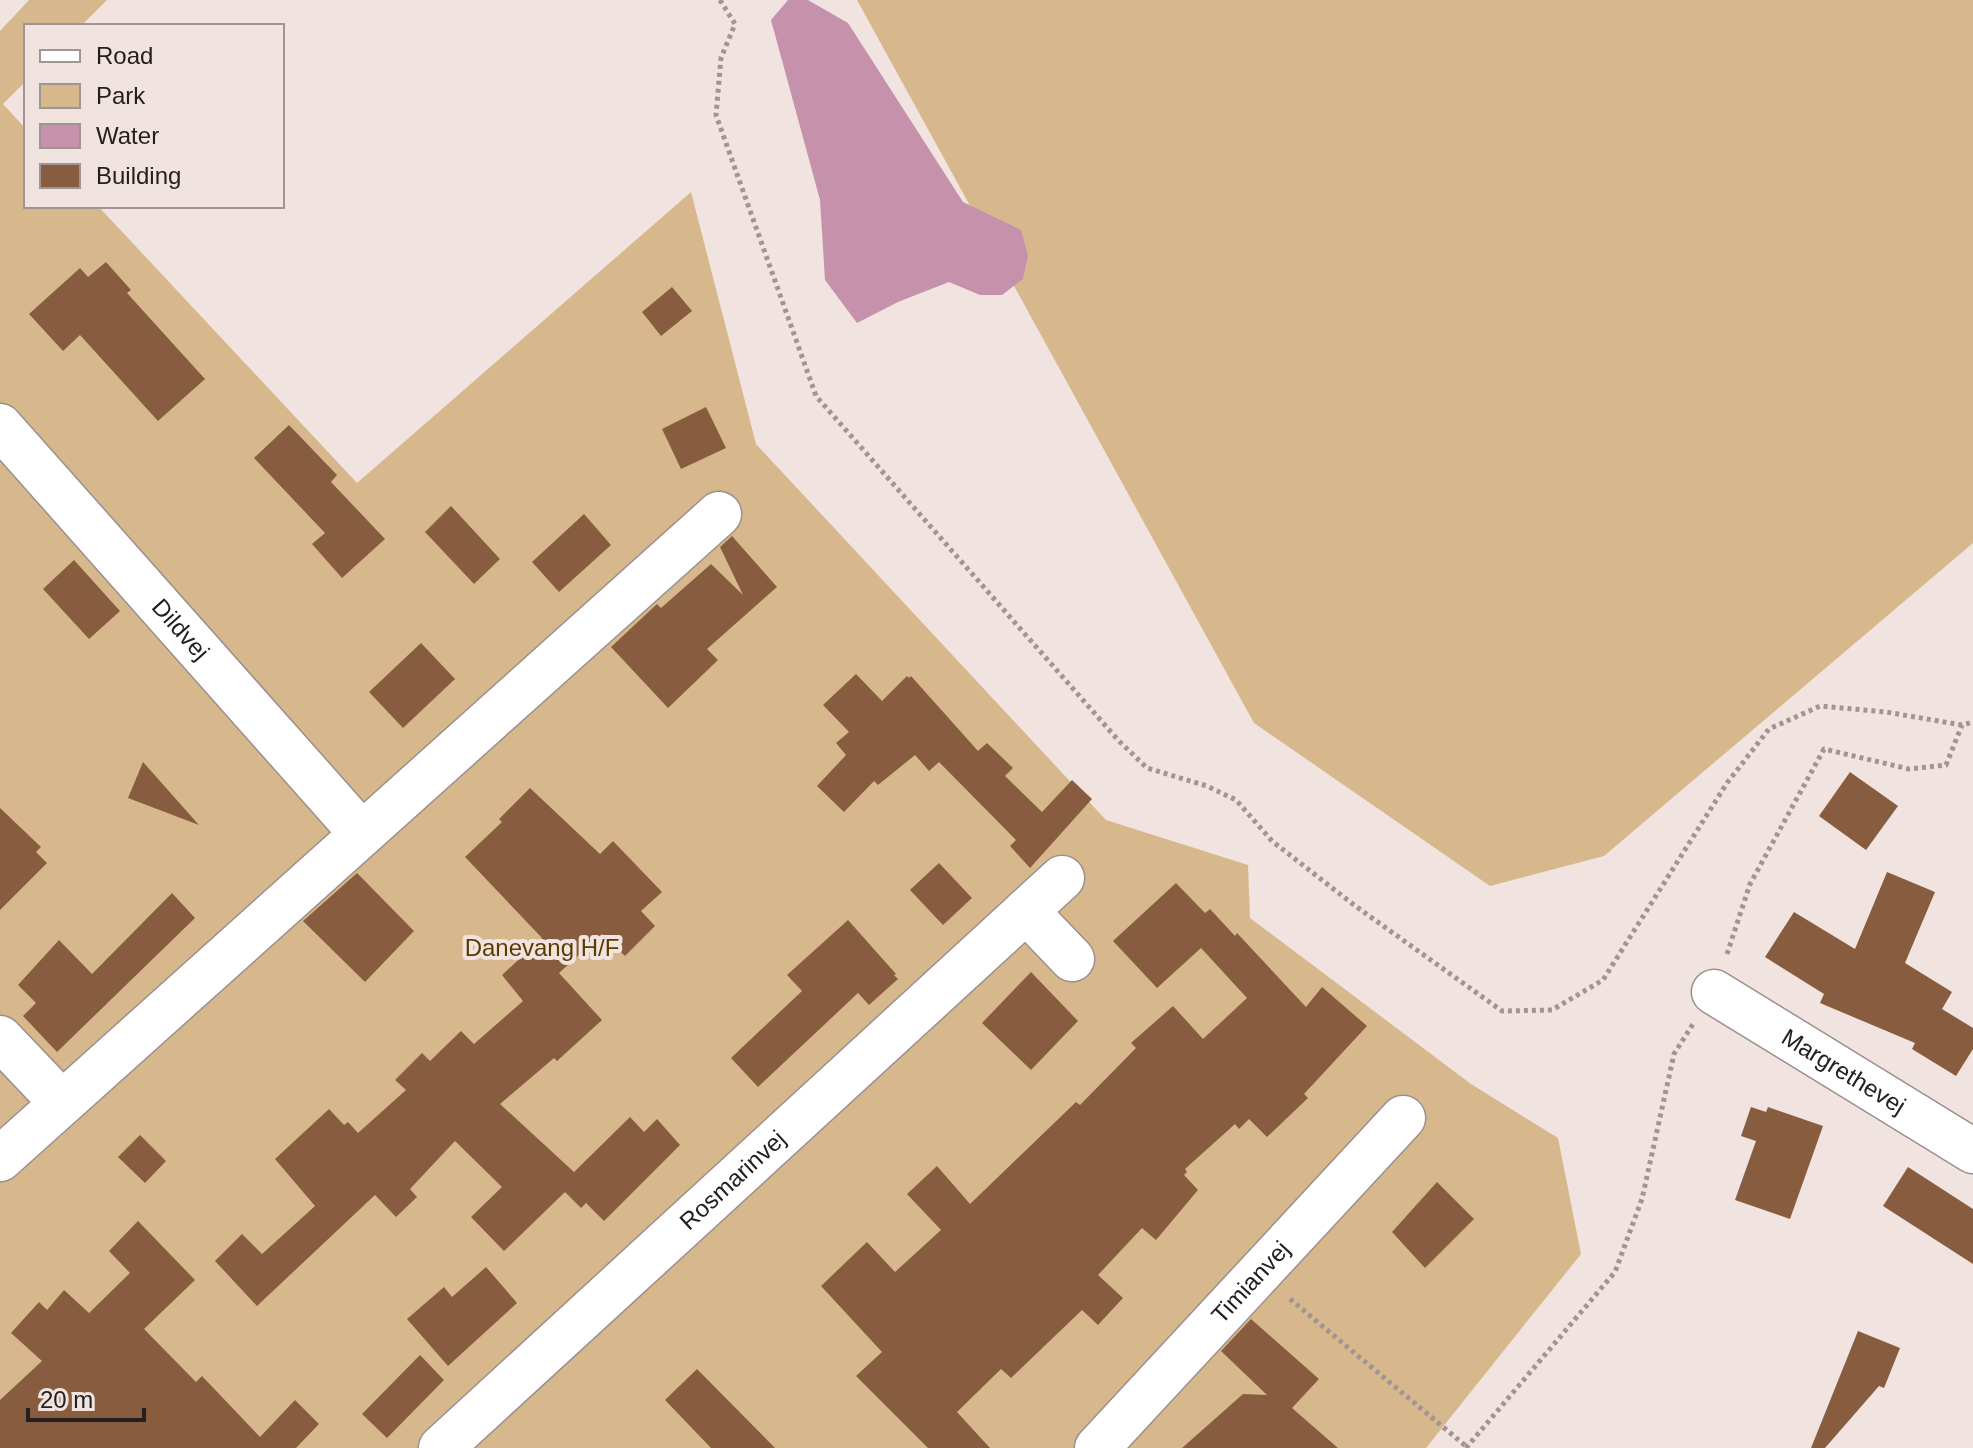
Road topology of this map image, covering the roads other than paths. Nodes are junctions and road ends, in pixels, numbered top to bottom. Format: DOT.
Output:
graph roads {
  1 [pos="0,426"];
  2 [pos="719,514"];
  3 [pos="362,834"];
  4 [pos="1062,878"];
  5 [pos="1026,911"];
  6 [pos="1072,959"];
  7 [pos="1714,992"];
  8 [pos="0,1038"];
  9 [pos="62,1103"];
  10 [pos="1403,1118"];
  11 [pos="1973,1151"];
  12 [pos="0,1159"];
  13 [pos="441,1448"];
  14 [pos="1097,1448"];
  1 -- 3 [label="street, Dildvej"];
  2 -- 3 [label="street"];
  3 -- 9 [label="street"];
  4 -- 5 [label="street, Rosmarinvej"];
  5 -- 6 [label="street"];
  5 -- 13 [label="street, Rosmarinvej"];
  7 -- 11 [label="street, Margrethevej"];
  8 -- 9 [label="street"];
  9 -- 12 [label="street"];
  10 -- 14 [label="street, Timianvej"];
}
